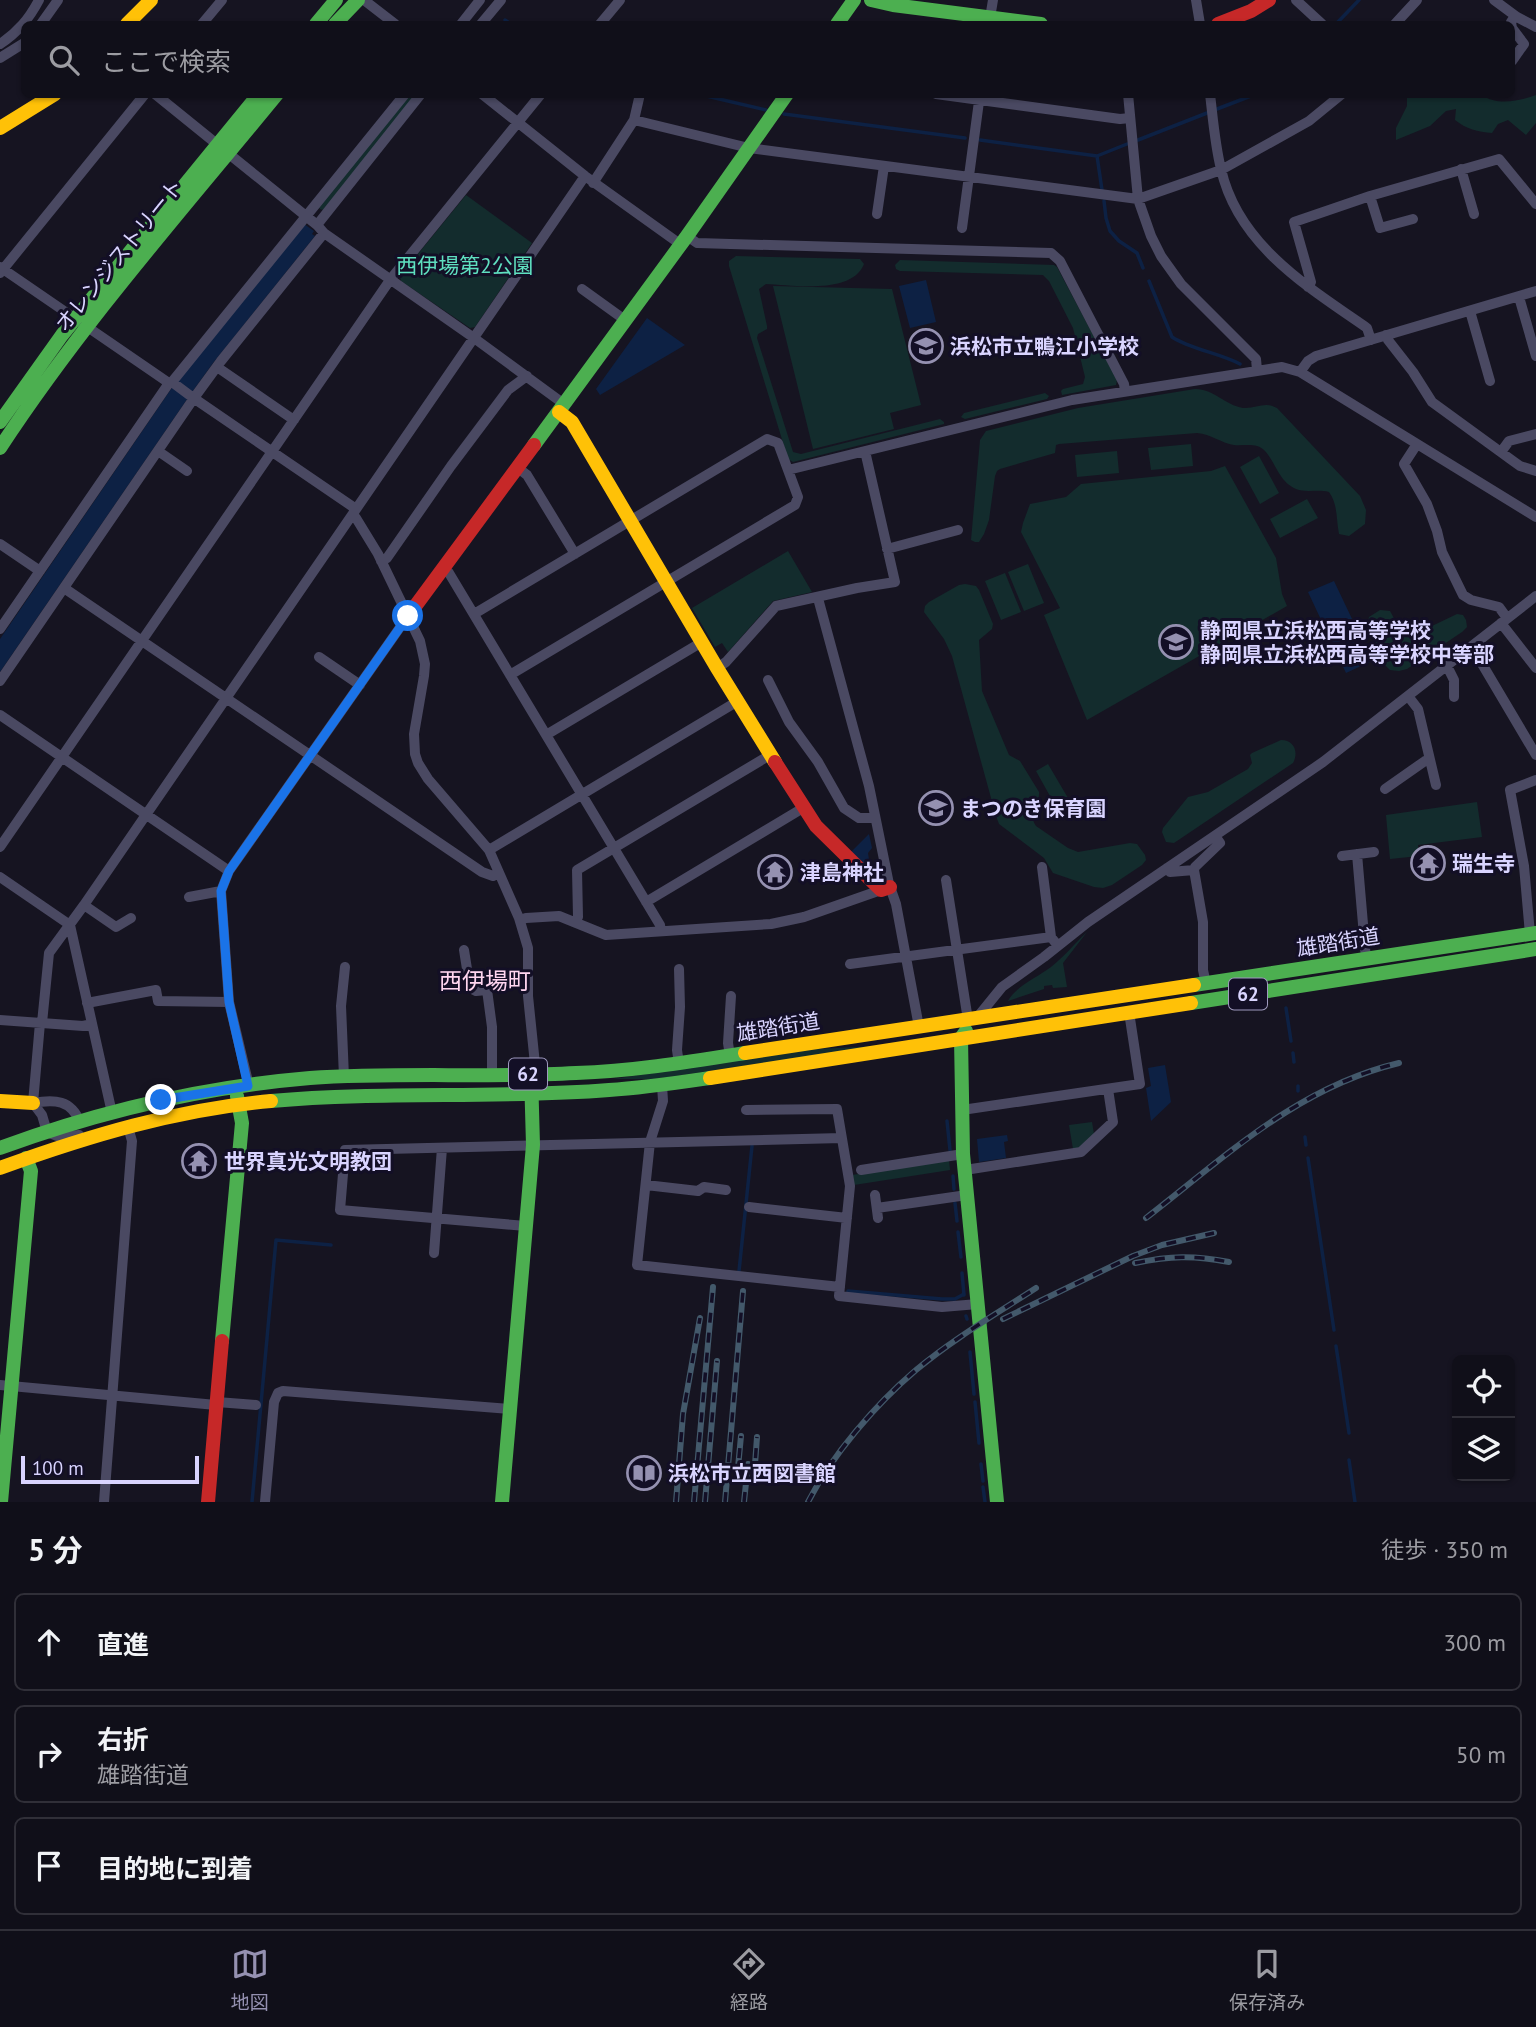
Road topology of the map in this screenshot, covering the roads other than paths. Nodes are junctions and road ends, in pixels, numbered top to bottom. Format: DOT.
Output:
graph roads {
  1 [pos="39,0"];
  2 [pos="58,0"];
  3 [pos="151,0"];
  4 [pos="222,0"];
  5 [pos="336,0"];
  6 [pos="358,0"];
  7 [pos="364,0"];
  8 [pos="481,0"];
  9 [pos="501,0"];
  10 [pos="620,0"];
  11 [pos="854,0"];
  12 [pos="871,0"];
  13 [pos="993,0"];
  14 [pos="1196,0"];
  15 [pos="1269,0"];
  16 [pos="1296,0"];
  17 [pos="1417,0"];
  18 [pos="1494,0"];
  19 [pos="1515,16"];
  20 [pos="26,21"];
  21 [pos="43,21"];
  22 [pos="130,21"];
  23 [pos="204,21"];
  24 [pos="318,21"];
  25 [pos="338,21"];
  26 [pos="391,21"];
  27 [pos="464,21"];
  28 [pos="484,21"];
  29 [pos="602,21"];
  30 [pos="839,21"];
  31 [pos="990,21"];
  32 [pos="1200,21"];
  33 [pos="1226,21"];
  34 [pos="1319,21"];
  35 [pos="1398,21"];
  36 [pos="1512,21"];
  37 [pos="1536,27"];
  38 [pos="21,28"];
  39 [pos="1515,31"];
  40 [pos="0,44"];
  41 [pos="21,45"];
  42 [pos="1515,56"];
  43 [pos="0,58"];
  44 [pos="49,98"];
  45 [pos="142,98"];
  46 [pos="160,98"];
  47 [pos="256,98"];
  48 [pos="274,98"];
  49 [pos="401,98"];
  50 [pos="418,98"];
  51 [pos="487,98"];
  52 [pos="538,98"];
  53 [pos="639,98"];
  54 [pos="784,98"];
  55 [pos="979,98"];
  56 [pos="985,98"];
  57 [pos="1128,98"];
  58 [pos="1211,98"];
  59 [pos="1337,98"];
  60 [pos="1130,118"];
  61 [pos="634,120"];
  62 [pos="517,123"];
  63 [pos="0,128"];
  64 [pos="749,148"];
  65 [pos="224,149"];
  66 [pos="884,166"];
  67 [pos="1461,169"];
  68 [pos="1221,170"];
  69 [pos="969,177"];
  70 [pos="589,179"];
  71 [pos="1370,195"];
  72 [pos="1138,200"];
  73 [pos="1536,204"];
  74 [pos="877,214"];
  75 [pos="1474,214"];
  76 [pos="306,216"];
  77 [pos="1413,219"];
  78 [pos="962,228"];
  79 [pos="320,229"];
  80 [pos="683,240"];
  81 [pos="1,270"];
  82 [pos="390,280"];
  83 [pos="1308,286"];
  84 [pos="582,289"];
  85 [pos="1536,291"];
  86 [pos="1518,297"];
  87 [pos="1470,311"];
  88 [pos="625,320"];
  89 [pos="82,323"];
  90 [pos="1386,335"];
  91 [pos="474,338"];
  92 [pos="1371,340"];
  93 [pos="1536,356"];
  94 [pos="217,367"];
  95 [pos="1258,370"];
  96 [pos="1300,372"];
  97 [pos="527,376"];
  98 [pos="1490,381"];
  99 [pos="172,382"];
  100 [pos="1125,391"];
  101 [pos="193,397"];
  102 [pos="561,408"];
  103 [pos="294,420"];
  104 [pos="0,422"];
  105 [pos="1536,434"];
  106 [pos="1417,444"];
  107 [pos="0,448"];
  108 [pos="158,451"];
  109 [pos="272,451"];
  110 [pos="865,451"];
  111 [pos="1501,452"];
  112 [pos="518,468"];
  113 [pos="788,470"];
  114 [pos="187,471"];
  115 [pos="1536,471"];
  116 [pos="354,512"];
  117 [pos="1536,517"];
  118 [pos="631,521"];
  119 [pos="958,530"];
  120 [pos="0,544"];
  121 [pos="887,549"];
  122 [pos="575,554"];
  123 [pos="382,561"];
  124 [pos="444,569"];
  125 [pos="40,571"];
  126 [pos="667,582"];
  127 [pos="64,588"];
  128 [pos="1536,596"];
  129 [pos="819,602"];
  130 [pos="474,614"];
  131 [pos="408,616"];
  132 [pos="1504,620"];
  133 [pos="0,629"];
  134 [pos="142,641"];
  135 [pos="702,642"];
  136 [pos="1472,647"];
  137 [pos="318,657"];
  138 [pos="1447,666"];
  139 [pos="717,668"];
  140 [pos="1536,668"];
  141 [pos="510,675"];
  142 [pos="768,680"];
  143 [pos="0,681"];
  144 [pos="360,685"];
  145 [pos="1408,696"];
  146 [pos="1454,697"];
  147 [pos="226,698"];
  148 [pos="738,702"];
  149 [pos="0,715"];
  150 [pos="546,734"];
  151 [pos="770,755"];
  152 [pos="1536,755"];
  153 [pos="310,756"];
  154 [pos="62,757"];
  155 [pos="1430,760"];
  156 [pos="1445,772"];
  157 [pos="1536,780"];
  158 [pos="1385,789"];
  159 [pos="582,794"];
  160 [pos="803,808"];
  161 [pos="146,815"];
  162 [pos="876,818"];
  163 [pos="1215,835"];
  164 [pos="0,847"];
  165 [pos="614,848"];
  166 [pos="489,850"];
  167 [pos="1374,852"];
  168 [pos="1357,854"];
  169 [pos="1342,856"];
  170 [pos="1042,867"];
  171 [pos="1167,868"];
  172 [pos="1194,870"];
  173 [pos="229,871"];
  174 [pos="499,873"];
  175 [pos="0,877"];
  176 [pos="946,880"];
  177 [pos="885,888"];
  178 [pos="221,891"];
  179 [pos="189,897"];
  180 [pos="646,902"];
  181 [pos="84,905"];
  182 [pos="131,918"];
  183 [pos="520,920"];
  184 [pos="575,922"];
  185 [pos="70,925"];
  186 [pos="661,931"];
  187 [pos="1533,934"];
  188 [pos="1054,942"];
  189 [pos="1536,949"];
  190 [pos="464,950"];
  191 [pos="958,950"];
  192 [pos="906,957"];
  193 [pos="1366,959"];
  194 [pos="850,964"];
  195 [pos="345,967"];
  196 [pos="679,969"];
  197 [pos="1206,984"];
  198 [pos="731,996"];
  199 [pos="229,1002"];
  200 [pos="88,1003"];
  201 [pos="1129,1012"];
  202 [pos="972,1019"];
  203 [pos="0,1020"];
  204 [pos="41,1023"];
  205 [pos="92,1024"];
  206 [pos="919,1027"];
  207 [pos="961,1038"];
  208 [pos="730,1056"];
  209 [pos="679,1064"];
  210 [pos="492,1074"];
  211 [pos="531,1074"];
  212 [pos="344,1077"];
  213 [pos="662,1085"];
  214 [pos="242,1086"];
  215 [pos="1108,1088"];
  216 [pos="531,1093"];
  217 [pos="0,1101"];
  218 [pos="33,1103"];
  219 [pos="239,1105"];
  220 [pos="746,1110"];
  221 [pos="962,1110"];
  222 [pos="112,1113"];
  223 [pos="80,1122"];
  224 [pos="122,1128"];
  225 [pos="47,1132"];
  226 [pos="842,1138"];
  227 [pos="650,1142"];
  228 [pos="533,1145"];
  229 [pos="442,1147"];
  230 [pos="0,1148"];
  231 [pos="963,1154"];
  232 [pos="26,1158"];
  233 [pos="0,1168"];
  234 [pos="861,1170"];
  235 [pos="965,1170"];
  236 [pos="646,1185"];
  237 [pos="726,1190"];
  238 [pos="875,1195"];
  239 [pos="967,1195"];
  240 [pos="749,1207"];
  241 [pos="437,1218"];
  242 [pos="847,1218"];
  243 [pos="526,1226"];
  244 [pos="434,1253"];
  245 [pos="840,1287"];
  246 [pos="978,1304"];
  247 [pos="6,1386"];
  248 [pos="114,1395"];
  249 [pos="216,1403"];
  250 [pos="256,1405"];
  251 [pos="510,1409"];
  252 [pos="1,1502"];
  253 [pos="104,1502"];
  254 [pos="208,1502"];
  255 [pos="265,1502"];
  256 [pos="502,1502"];
  257 [pos="997,1502"];
  1 -- 20 [label="street"];
  2 -- 21 [label="street"];
  3 -- 22 [label="street"];
  4 -- 23 [label="street"];
  5 -- 24 [label="street"];
  6 -- 25 [label="street"];
  7 -- 26 [label="street"];
  8 -- 27 [label="street"];
  9 -- 28 [label="street"];
  10 -- 29 [label="street"];
  11 -- 30 [label="street"];
  12 -- 31 [label="street"];
  13 -- 31 [label="street"];
  14 -- 32 [label="street"];
  15 -- 33 [label="street"];
  16 -- 34 [label="street"];
  17 -- 35 [label="street"];
  18 -- 19 [label="street"];
  19 -- 36 [label="street"];
  19 -- 37 [label="street"];
  38 -- 40 [label="street"];
  39 -- 42 [label="street"];
  41 -- 43 [label="street"];
  44 -- 63 [label="street"];
  45 -- 81 [label="street"];
  46 -- 65 [label="street"];
  47 -- 65 [label="street, オレンジストリート"];
  48 -- 65 [label="street, オレンジストリート"];
  49 -- 76 [label="street"];
  50 -- 79 [label="street"];
  51 -- 62 [label="street"];
  52 -- 62 [label="street"];
  53 -- 61 [label="street"];
  54 -- 64 [label="street"];
  55 -- 69 [label="street"];
  56 -- 60 [label="street"];
  57 -- 60 [label="street"];
  58 -- 68 [label="street"];
  59 -- 68 [label="street"];
  60 -- 72 [label="street"];
  61 -- 64 [label="street"];
  61 -- 70 [label="street"];
  62 -- 70 [label="street"];
  62 -- 82 [label="street"];
  64 -- 66 [label="street"];
  64 -- 80 [label="street"];
  65 -- 76 [label="street"];
  65 -- 89 [label="street, オレンジストリート"];
  66 -- 69 [label="street"];
  66 -- 74 [label="street"];
  67 -- 71 [label="street"];
  67 -- 73 [label="street"];
  67 -- 75 [label="street"];
  68 -- 72 [label="street"];
  68 -- 83 [label="street"];
  69 -- 72 [label="street"];
  69 -- 78 [label="street"];
  70 -- 80 [label="street"];
  70 -- 91 [label="street"];
  71 -- 77 [label="street"];
  71 -- 83 [label="street"];
  72 -- 95 [label="street"];
  76 -- 79 [label="street"];
  76 -- 99 [label="street"];
  79 -- 82 [label="street"];
  79 -- 94 [label="street"];
  80 -- 88 [label="street"];
  80 -- 100 [label="street"];
  81 -- 89 [label="street"];
  82 -- 91 [label="street"];
  82 -- 103 [label="street"];
  83 -- 92 [label="street"];
  84 -- 88 [label="street"];
  85 -- 86 [label="street"];
  86 -- 87 [label="street"];
  86 -- 93 [label="street"];
  87 -- 90 [label="street"];
  87 -- 98 [label="street"];
  88 -- 102 [label="street"];
  89 -- 99 [label="street"];
  89 -- 104 [label="street, オレンジストリート"];
  89 -- 107 [label="street, オレンジストリート"];
  90 -- 92 [label="street"];
  90 -- 111 [label="street"];
  91 -- 97 [label="street"];
  91 -- 116 [label="street"];
  92 -- 96 [label="street"];
  94 -- 101 [label="street"];
  94 -- 103 [label="street"];
  95 -- 96 [label="street"];
  95 -- 100 [label="street"];
  96 -- 106 [label="street"];
  97 -- 102 [label="street"];
  97 -- 123 [label="street"];
  99 -- 101 [label="street"];
  99 -- 125 [label="street"];
  100 -- 110 [label="street"];
  101 -- 108 [label="street"];
  101 -- 109 [label="street"];
  102 -- 112 [label="street"];
  102 -- 118 [label="street"];
  103 -- 109 [label="street"];
  105 -- 111 [label="street"];
  106 -- 117 [label="street"];
  106 -- 132 [label="street"];
  108 -- 114 [label="street"];
  108 -- 127 [label="street"];
  109 -- 116 [label="street"];
  109 -- 134 [label="street"];
  110 -- 113 [label="street"];
  110 -- 121 [label="street"];
  111 -- 115 [label="street"];
  112 -- 122 [label="street"];
  112 -- 124 [label="street"];
  113 -- 118 [label="street"];
  113 -- 126 [label="street"];
  116 -- 123 [label="street"];
  116 -- 147 [label="street"];
  118 -- 122 [label="street"];
  118 -- 126 [label="street"];
  119 -- 121 [label="street"];
  120 -- 125 [label="street"];
  121 -- 139 [label="street"];
  122 -- 130 [label="street"];
  123 -- 131 [label="street"];
  124 -- 130 [label="street"];
  124 -- 131 [label="street"];
  125 -- 133 [label="street"];
  126 -- 135 [label="street"];
  126 -- 141 [label="street"];
  127 -- 134 [label="street"];
  127 -- 143 [label="street"];
  128 -- 132 [label="street"];
  129 -- 162 [label="street"];
  130 -- 141 [label="street"];
  131 -- 144 [label="street"];
  131 -- 166 [label="street"];
  132 -- 136 [label="street"];
  132 -- 140 [label="street"];
  134 -- 147 [label="street"];
  134 -- 154 [label="street"];
  135 -- 139 [label="street"];
  135 -- 150 [label="street"];
  136 -- 138 [label="street"];
  136 -- 152 [label="street"];
  137 -- 144 [label="street"];
  138 -- 145 [label="street"];
  138 -- 146 [label="street"];
  139 -- 148 [label="street"];
  141 -- 150 [label="street"];
  142 -- 162 [label="street"];
  144 -- 153 [label="street"];
  145 -- 155 [label="street"];
  145 -- 163 [label="street"];
  147 -- 153 [label="street"];
  147 -- 161 [label="street"];
  148 -- 151 [label="street"];
  148 -- 159 [label="street"];
  149 -- 154 [label="street"];
  150 -- 159 [label="street"];
  151 -- 160 [label="street"];
  151 -- 165 [label="street"];
  153 -- 173 [label="street"];
  153 -- 174 [label="street"];
  154 -- 161 [label="street"];
  154 -- 164 [label="street"];
  155 -- 156 [label="street"];
  155 -- 158 [label="street"];
  157 -- 187 [label="street"];
  159 -- 165 [label="street"];
  159 -- 166 [label="street"];
  160 -- 177 [label="street"];
  160 -- 180 [label="street"];
  161 -- 173 [label="street"];
  161 -- 181 [label="street"];
  162 -- 177 [label="street"];
  163 -- 171 [label="street"];
  163 -- 172 [label="street"];
  165 -- 180 [label="street"];
  165 -- 184 [label="street"];
  166 -- 174 [label="street"];
  167 -- 168 [label="street"];
  168 -- 169 [label="street"];
  168 -- 193 [label="street"];
  170 -- 188 [label="street"];
  171 -- 172 [label="street"];
  171 -- 188 [label="street"];
  172 -- 197 [label="street"];
  173 -- 178 [label="street"];
  174 -- 183 [label="street"];
  175 -- 185 [label="street"];
  176 -- 191 [label="street"];
  177 -- 186 [label="street"];
  177 -- 192 [label="street"];
  178 -- 179 [label="street"];
  178 -- 199 [label="street"];
  180 -- 186 [label="street"];
  181 -- 182 [label="street"];
  181 -- 185 [label="street"];
  183 -- 184 [label="street"];
  183 -- 211 [label="street"];
  184 -- 186 [label="street"];
  185 -- 200 [label="street"];
  185 -- 204 [label="street"];
  187 -- 193 [label="street, 雄踏街道 / 62"];
  188 -- 191 [label="street"];
  188 -- 202 [label="street"];
  189 -- 201 [label="street, 雄踏街道 / 62"];
  190 -- 210 [label="street"];
  191 -- 192 [label="street"];
  191 -- 202 [label="street"];
  192 -- 194 [label="street"];
  192 -- 206 [label="street"];
  193 -- 197 [label="street, 雄踏街道 / 62"];
  195 -- 212 [label="street"];
  196 -- 209 [label="street"];
  197 -- 202 [label="street, 雄踏街道 / 62"];
  198 -- 208 [label="street"];
  199 -- 200 [label="street"];
  199 -- 214 [label="street"];
  200 -- 205 [label="street"];
  201 -- 207 [label="street, 雄踏街道 / 62"];
  201 -- 215 [label="street"];
  202 -- 206 [label="street, 雄踏街道 / 62"];
  202 -- 207 [label="street"];
  203 -- 204 [label="street"];
  204 -- 205 [label="street"];
  204 -- 218 [label="street"];
  205 -- 222 [label="street"];
  206 -- 208 [label="street, 雄踏街道 / 62"];
  207 -- 213 [label="street, 雄踏街道 / 62"];
  207 -- 221 [label="street"];
  208 -- 209 [label="street, 雄踏街道 / 62"];
  209 -- 211 [label="street, 雄踏街道 / 62"];
  210 -- 211 [label="street, 雄踏街道 / 62"];
  210 -- 212 [label="street, 雄踏街道 / 62"];
  211 -- 216 [label="street"];
  212 -- 214 [label="street, 雄踏街道 / 62"];
  213 -- 216 [label="street, 雄踏街道 / 62"];
  213 -- 227 [label="street"];
  214 -- 219 [label="street"];
  214 -- 222 [label="street, 雄踏街道 / 62"];
  215 -- 221 [label="street"];
  215 -- 235 [label="street"];
  216 -- 219 [label="street, 雄踏街道 / 62"];
  216 -- 228 [label="street"];
  217 -- 218 [label="street"];
  218 -- 223 [label="street"];
  218 -- 225 [label="street"];
  219 -- 224 [label="street, 雄踏街道 / 62"];
  219 -- 249 [label="street"];
  220 -- 226 [label="street"];
  221 -- 231 [label="street"];
  222 -- 223 [label="street, 雄踏街道 / 62"];
  223 -- 225 [label="street, 62"];
  224 -- 225 [label="street"];
  224 -- 232 [label="street, 62"];
  224 -- 248 [label="street"];
  225 -- 230 [label="street, 62"];
  226 -- 227 [label="street"];
  226 -- 242 [label="street"];
  227 -- 228 [label="street"];
  227 -- 236 [label="street"];
  228 -- 229 [label="street"];
  228 -- 243 [label="street"];
  229 -- 241 [label="street"];
  229 -- 241 [label="street"];
  231 -- 234 [label="street"];
  231 -- 235 [label="street"];
  232 -- 233 [label="street, 62"];
  232 -- 247 [label="street"];
  235 -- 239 [label="street"];
  236 -- 237 [label="street"];
  236 -- 245 [label="street"];
  238 -- 239 [label="street"];
  239 -- 246 [label="street"];
  240 -- 242 [label="street"];
  241 -- 243 [label="street"];
  241 -- 244 [label="street"];
  242 -- 245 [label="street"];
  243 -- 251 [label="street"];
  245 -- 246 [label="street"];
  246 -- 257 [label="street"];
  247 -- 248 [label="street"];
  247 -- 252 [label="street"];
  248 -- 249 [label="street"];
  248 -- 253 [label="street"];
  249 -- 250 [label="street"];
  249 -- 254 [label="street"];
  251 -- 255 [label="street"];
  251 -- 256 [label="street"];
}
